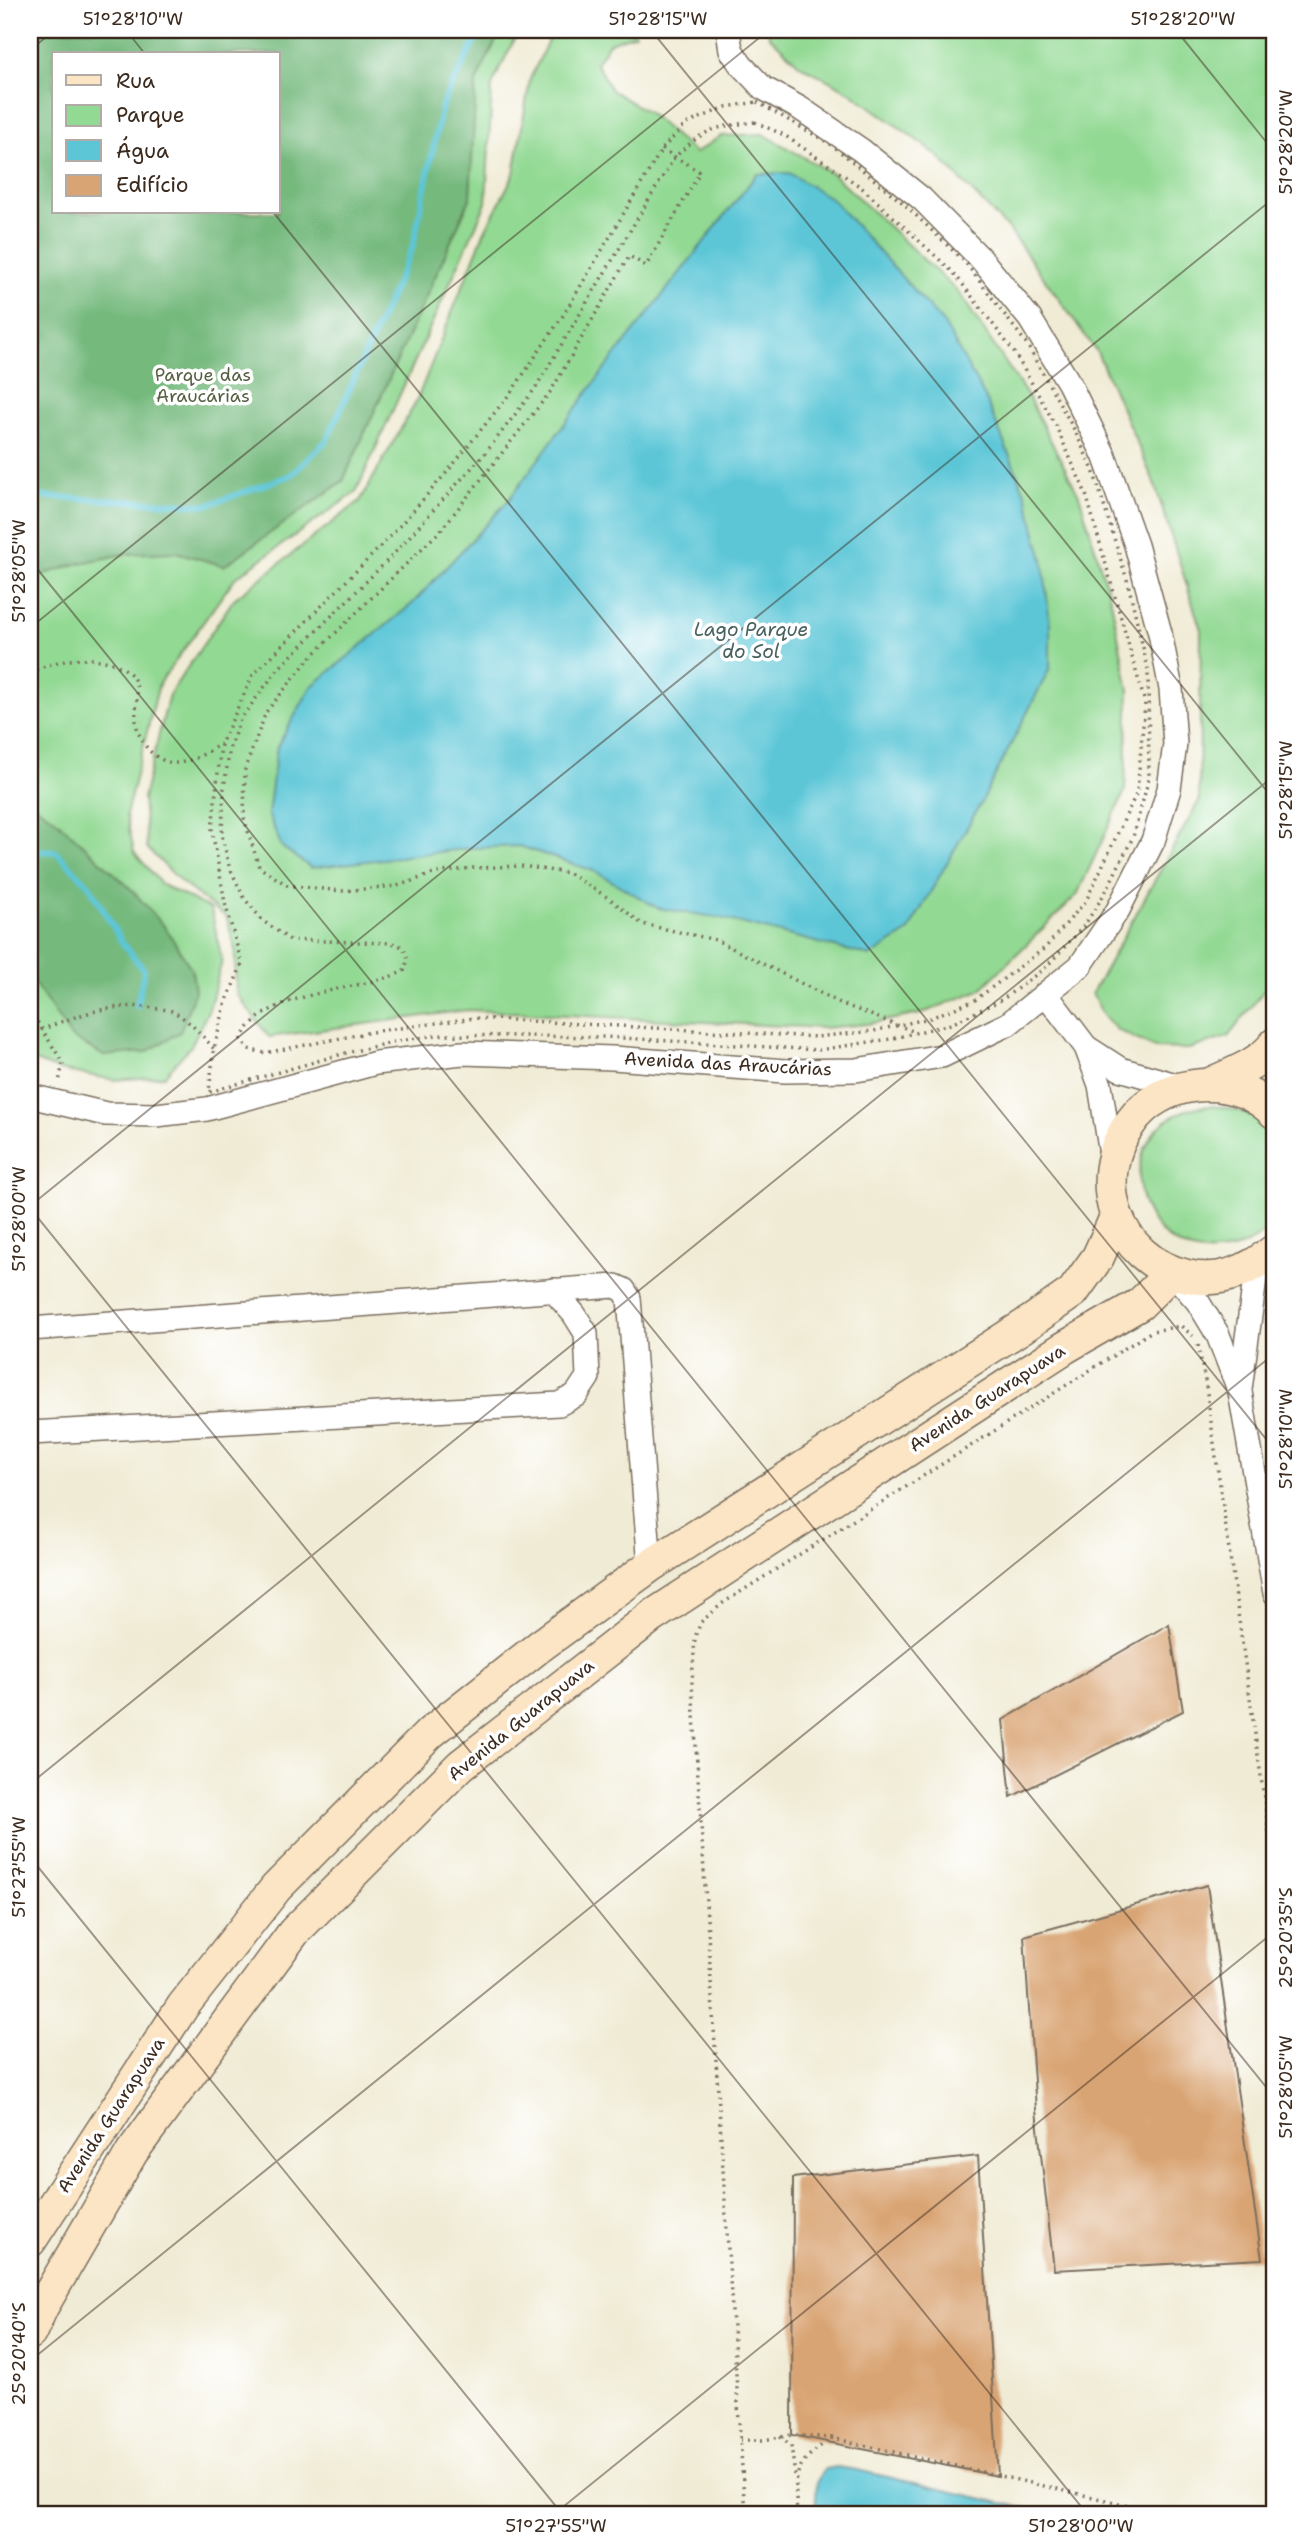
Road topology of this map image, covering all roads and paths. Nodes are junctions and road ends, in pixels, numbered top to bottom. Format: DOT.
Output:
graph roads {
  1 [pos="728,30"];
  2 [pos="662,149"];
  3 [pos="30,673"];
  4 [pos="221,744"];
  5 [pos="1046,994"];
  6 [pos="30,1010"];
  7 [pos="899,1025"];
  8 [pos="41,1030"];
  9 [pos="917,1032"];
  10 [pos="1275,1044"];
  11 [pos="1086,1047"];
  12 [pos="214,1049"];
  13 [pos="1196,1085"];
  14 [pos="58,1088"];
  15 [pos="30,1096"];
  16 [pos="1275,1113"];
  17 [pos="1112,1161"];
  18 [pos="1116,1217"];
  19 [pos="1275,1250"];
  20 [pos="1172,1272"];
  21 [pos="553,1290"];
  22 [pos="30,1329"];
  23 [pos="1240,1392"];
  24 [pos="30,1433"];
  25 [pos="650,1566"];
  26 [pos="1275,1593"];
  27 [pos="1275,1876"];
  28 [pos="30,2241"];
  29 [pos="30,2333"];
  30 [pos="780,2437"];
  31 [pos="832,2438"];
  32 [pos="740,2440"];
  33 [pos="795,2478"];
  34 [pos="745,2515"];
  35 [pos="797,2515"];
  36 [pos="1172,2515"];
  1 -- 5 [label="street, Avenida das Araucárias"];
  2 -- 4 [label="path"];
  2 -- 7 [label="path"];
  2 -- 9 [label="path"];
  3 -- 4 [label="path"];
  4 -- 12 [label="path"];
  5 -- 11 [label="street"];
  5 -- 15 [label="street, Avenida das Araucárias"];
  6 -- 8 [label="path"];
  7 -- 7 [label="path"];
  7 -- 9 [label="path"];
  8 -- 12 [label="path"];
  8 -- 14 [label="path"];
  9 -- 12 [label="path"];
  10 -- 13 [label="street"];
  11 -- 13 [label="street"];
  11 -- 17 [label="street"];
  13 -- 16 [label="street"];
  13 -- 17 [label="street"];
  17 -- 18 [label="street"];
  18 -- 20 [label="street"];
  18 -- 25 [label="street, Avenida Guarapuava"];
  19 -- 20 [label="street"];
  19 -- 23 [label="street"];
  20 -- 23 [label="street"];
  20 -- 29 [label="street, Avenida Guarapuava"];
  21 -- 22 [label="street"];
  21 -- 24 [label="street"];
  21 -- 25 [label="street"];
  23 -- 26 [label="street"];
  25 -- 28 [label="street, Avenida Guarapuava"];
  27 -- 32 [label="path"];
  30 -- 31 [label="path"];
  30 -- 32 [label="path"];
  30 -- 33 [label="path"];
  31 -- 33 [label="path"];
  31 -- 36 [label="path"];
  32 -- 34 [label="path"];
  33 -- 35 [label="path"];
}
